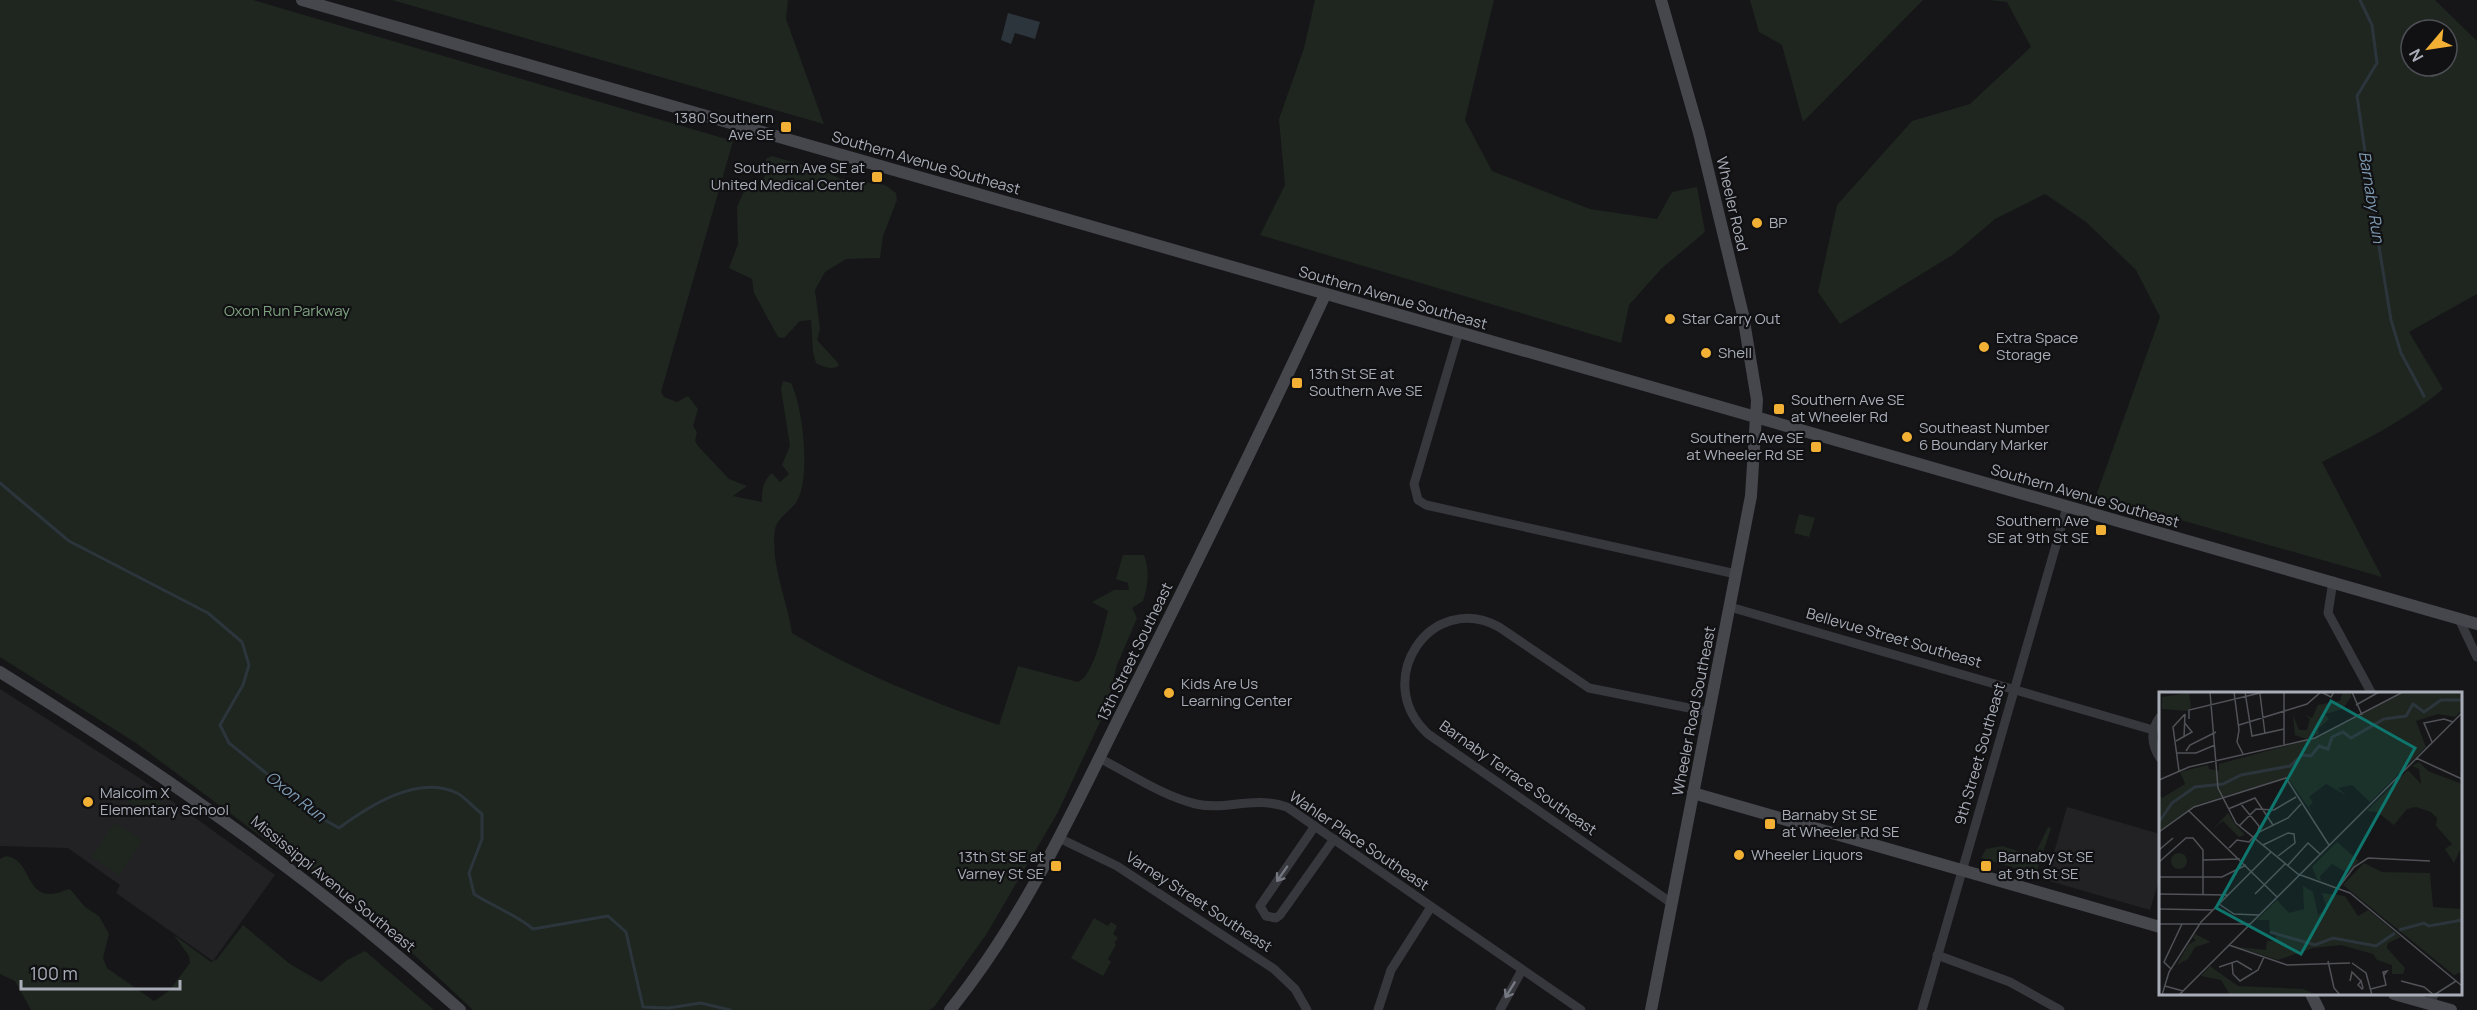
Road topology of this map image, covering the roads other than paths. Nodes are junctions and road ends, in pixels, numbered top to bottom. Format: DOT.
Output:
graph roads {
  1 [pos="302,0"];
  2 [pos="1661,0"];
  3 [pos="1325,295"];
  4 [pos="1459,332"];
  5 [pos="1757,418"];
  6 [pos="2067,507"];
  7 [pos="1736,574"];
  8 [pos="2333,581"];
  9 [pos="1730,607"];
  10 [pos="2459,619"];
  11 [pos="2477,624"];
  12 [pos="2477,657"];
  13 [pos="0,672"];
  14 [pos="2015,688"];
  15 [pos="2371,692"];
  16 [pos="1709,711"];
  17 [pos="2159,719"];
  18 [pos="2153,730"];
  19 [pos="2159,756"];
  20 [pos="1099,758"];
  21 [pos="1693,793"];
  22 [pos="1315,826"];
  23 [pos="1059,838"];
  24 [pos="1334,839"];
  25 [pos="1962,870"];
  26 [pos="1670,902"];
  27 [pos="1431,907"];
  28 [pos="2159,927"];
  29 [pos="1937,955"];
  30 [pos="1522,970"];
  31 [pos="2312,995"];
  32 [pos="2407,995"];
  33 [pos="2433,999"];
  34 [pos="460,1010"];
  35 [pos="950,1010"];
  36 [pos="1307,1010"];
  37 [pos="1378,1010"];
  38 [pos="1500,1010"];
  39 [pos="1581,1010"];
  40 [pos="1652,1010"];
  41 [pos="1922,1010"];
  42 [pos="2060,1010"];
  43 [pos="2319,1010"];
  44 [pos="2451,1010"];
  1 -- 3 [label="main road, Southern Avenue Southeast"];
  2 -- 5 [label="main road, Wheeler Road"];
  3 -- 4 [label="main road, Southern Avenue Southeast"];
  3 -- 20 [label="main road, 13th Street Southeast"];
  4 -- 5 [label="main road, Southern Avenue Southeast"];
  4 -- 7 [label="street"];
  5 -- 6 [label="main road, Southern Avenue Southeast"];
  5 -- 7 [label="main road, Wheeler Road Southeast"];
  6 -- 8 [label="main road, Southern Avenue Southeast"];
  6 -- 14 [label="street, 9th Street Southeast"];
  7 -- 9 [label="main road, Wheeler Road Southeast"];
  8 -- 10 [label="main road, Southern Avenue Southeast"];
  8 -- 15 [label="street"];
  9 -- 14 [label="street, Bellevue Street Southeast"];
  9 -- 16 [label="main road, Wheeler Road Southeast"];
  10 -- 11 [label="main road, Southern Avenue Southeast"];
  10 -- 12 [label="street"];
  13 -- 34 [label="main road, Mississippi Avenue Southeast"];
  14 -- 18 [label="street, Bellevue Street Southeast"];
  14 -- 25 [label="street, 9th Street Southeast"];
  16 -- 21 [label="main road, Wheeler Road Southeast"];
  16 -- 26 [label="street, Barnaby Terrace Southeast"];
  17 -- 18 [label="street"];
  18 -- 19 [label="street"];
  20 -- 22 [label="street, Wahler Place Southeast"];
  20 -- 23 [label="main road, 13th Street Southeast"];
  21 -- 25 [label="main road"];
  21 -- 26 [label="main road, Wheeler Road Southeast"];
  22 -- 24 [label="street, Wahler Place Southeast"];
  22 -- 24 [label="street, one-way"];
  23 -- 35 [label="main road, 13th Street Southeast"];
  23 -- 36 [label="street, Varney Street Southeast"];
  24 -- 27 [label="street, Wahler Place Southeast"];
  25 -- 28 [label="main road"];
  25 -- 29 [label="street, 9th Street Southeast"];
  26 -- 40 [label="main road, Wheeler Road Southeast"];
  27 -- 30 [label="street, Wahler Place Southeast"];
  27 -- 37 [label="street"];
  29 -- 41 [label="street, 9th Street Southeast"];
  29 -- 42 [label="street"];
  30 -- 38 [label="street, one-way"];
  30 -- 39 [label="street, Wahler Place Southeast"];
  31 -- 43 [label="main road"];
  32 -- 33 [label="main road"];
  33 -- 44 [label="main road"];
}
